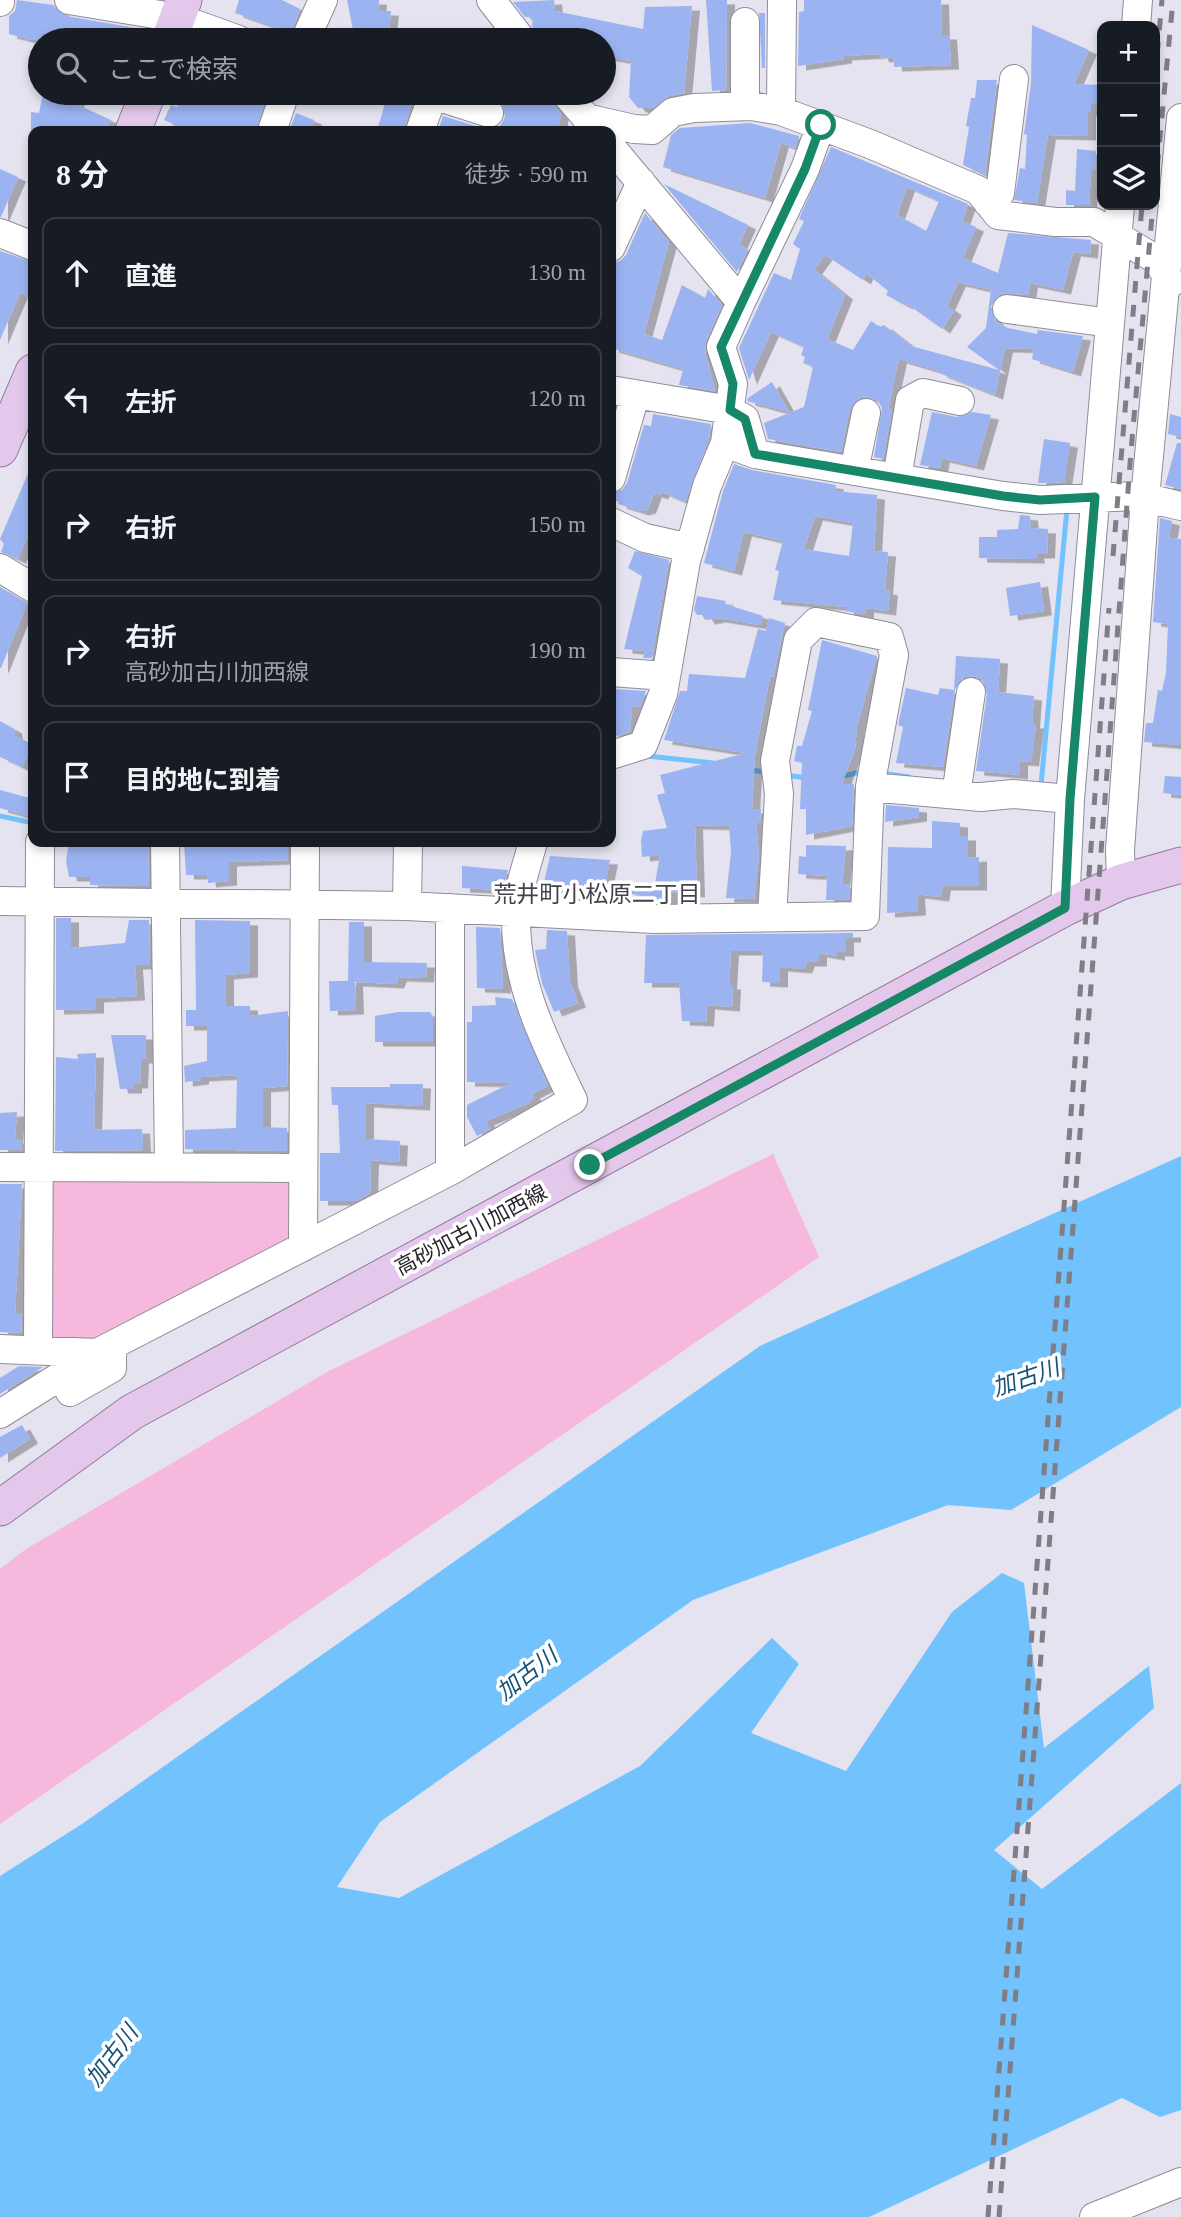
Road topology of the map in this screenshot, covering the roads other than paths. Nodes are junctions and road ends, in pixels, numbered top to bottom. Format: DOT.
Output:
graph roads {
  1 [pos="69,0"];
  2 [pos="323,0"];
  3 [pos="491,0"];
  4 [pos="782,0"];
  5 [pos="1138,0"];
  6 [pos="177,20"];
  7 [pos="1136,21"];
  8 [pos="745,22"];
  9 [pos="202,28"];
  10 [pos="311,28"];
  11 [pos="513,28"];
  12 [pos="1018,98"];
  13 [pos="143,105"];
  14 [pos="281,105"];
  15 [pos="429,105"];
  16 [pos="464,105"];
  17 [pos="573,105"];
  18 [pos="745,106"];
  19 [pos="781,111"];
  20 [pos="489,113"];
  21 [pos="1181,118"];
  22 [pos="821,125"];
  23 [pos="135,126"];
  24 [pos="274,126"];
  25 [pos="422,126"];
  26 [pos="587,126"];
  27 [pos="616,128"];
  28 [pos="616,153"];
  29 [pos="641,182"];
  30 [pos="988,203"];
  31 [pos="1119,210"];
  32 [pos="0,233"];
  33 [pos="1117,234"];
  34 [pos="616,236"];
  35 [pos="28,244"];
  36 [pos="1173,285"];
  37 [pos="741,302"];
  38 [pos="1007,309"];
  39 [pos="1110,323"];
  40 [pos="28,384"];
  41 [pos="623,393"];
  42 [pos="960,401"];
  43 [pos="730,410"];
  44 [pos="866,413"];
  45 [pos="724,443"];
  46 [pos="616,445"];
  47 [pos="0,449"];
  48 [pos="755,454"];
  49 [pos="854,471"];
  50 [pos="897,478"];
  51 [pos="1095,497"];
  52 [pos="1145,498"];
  53 [pos="1181,506"];
  54 [pos="616,524"];
  55 [pos="690,548"];
  56 [pos="0,568"];
  57 [pos="28,585"];
  58 [pos="616,672"];
  59 [pos="666,676"];
  60 [pos="971,692"];
  61 [pos="616,753"];
  62 [pos="870,787"];
  63 [pos="956,795"];
  64 [pos="1070,799"];
  65 [pos="40,847"];
  66 [pos="165,847"];
  67 [pos="305,847"];
  68 [pos="408,847"];
  69 [pos="532,847"];
  70 [pos="1181,864"];
  71 [pos="1121,882"];
  72 [pos="0,901"];
  73 [pos="39,901"];
  74 [pos="166,904"];
  75 [pos="306,905"];
  76 [pos="407,906"];
  77 [pos="450,908"];
  78 [pos="1065,908"];
  79 [pos="516,913"];
  80 [pos="772,917"];
  81 [pos="169,1166"];
  82 [pos="0,1167"];
  83 [pos="38,1167"];
  84 [pos="303,1168"];
  85 [pos="450,1171"];
  86 [pos="303,1247"];
  87 [pos="38,1348"];
  88 [pos="0,1349"];
  89 [pos="105,1350"];
  90 [pos="0,1414"];
  91 [pos="0,1433"];
  92 [pos="0,1508"];
  93 [pos="1181,2182"];
  94 [pos="1094,2217"];
  1 -- 6 [label="street"];
  2 -- 10 [label="street"];
  3 -- 11 [label="street"];
  4 -- 19 [label="street"];
  5 -- 7 [label="street"];
  6 -- 9 [label="street"];
  8 -- 18 [label="street"];
  12 -- 30 [label="street"];
  13 -- 23 [label="main road"];
  14 -- 24 [label="street"];
  15 -- 25 [label="street"];
  16 -- 20 [label="street"];
  17 -- 26 [label="street"];
  18 -- 19 [label="street"];
  18 -- 27 [label="street"];
  19 -- 22 [label="street"];
  21 -- 36 [label="street"];
  22 -- 30 [label="street"];
  22 -- 37 [label="street"];
  28 -- 29 [label="street"];
  29 -- 34 [label="street"];
  29 -- 37 [label="street"];
  30 -- 33 [label="street"];
  31 -- 33 [label="street"];
  32 -- 35 [label="street"];
  33 -- 36 [label="street"];
  33 -- 39 [label="street"];
  36 -- 52 [label="street"];
  37 -- 43 [label="street"];
  38 -- 39 [label="street"];
  39 -- 51 [label="street"];
  40 -- 47 [label="main road"];
  41 -- 43 [label="street"];
  41 -- 46 [label="street"];
  42 -- 50 [label="street"];
  43 -- 45 [label="street"];
  43 -- 48 [label="street"];
  44 -- 49 [label="street"];
  45 -- 48 [label="street"];
  45 -- 55 [label="street"];
  48 -- 49 [label="street"];
  49 -- 50 [label="street"];
  50 -- 51 [label="street"];
  51 -- 52 [label="street"];
  51 -- 64 [label="street"];
  52 -- 53 [label="street"];
  52 -- 71 [label="street"];
  54 -- 55 [label="street"];
  55 -- 59 [label="street"];
  56 -- 57 [label="street"];
  58 -- 59 [label="street"];
  59 -- 61 [label="street"];
  60 -- 63 [label="street"];
  62 -- 63 [label="street"];
  62 -- 80 [label="street"];
  62 -- 80 [label="street"];
  63 -- 64 [label="street"];
  64 -- 78 [label="street"];
  65 -- 73 [label="street"];
  66 -- 74 [label="street"];
  67 -- 75 [label="street"];
  68 -- 76 [label="street"];
  69 -- 79 [label="street"];
  70 -- 71 [label="main road, 高砂加古川加西線"];
  71 -- 78 [label="main road, 高砂加古川加西線"];
  72 -- 73 [label="street"];
  73 -- 74 [label="street"];
  73 -- 83 [label="street"];
  74 -- 75 [label="street"];
  74 -- 81 [label="street"];
  75 -- 76 [label="street"];
  75 -- 84 [label="street"];
  76 -- 77 [label="street"];
  77 -- 79 [label="street"];
  77 -- 85 [label="street"];
  78 -- 92 [label="main road, 高砂加古川加西線"];
  79 -- 80 [label="street"];
  79 -- 85 [label="street"];
  81 -- 83 [label="street"];
  81 -- 84 [label="street"];
  82 -- 83 [label="street"];
  83 -- 87 [label="street"];
  84 -- 86 [label="street"];
  85 -- 86 [label="street"];
  86 -- 89 [label="street"];
  87 -- 88 [label="street"];
  87 -- 89 [label="street"];
  89 -- 90 [label="street"];
  89 -- 91 [label="street"];
  93 -- 94 [label="street"];
}
